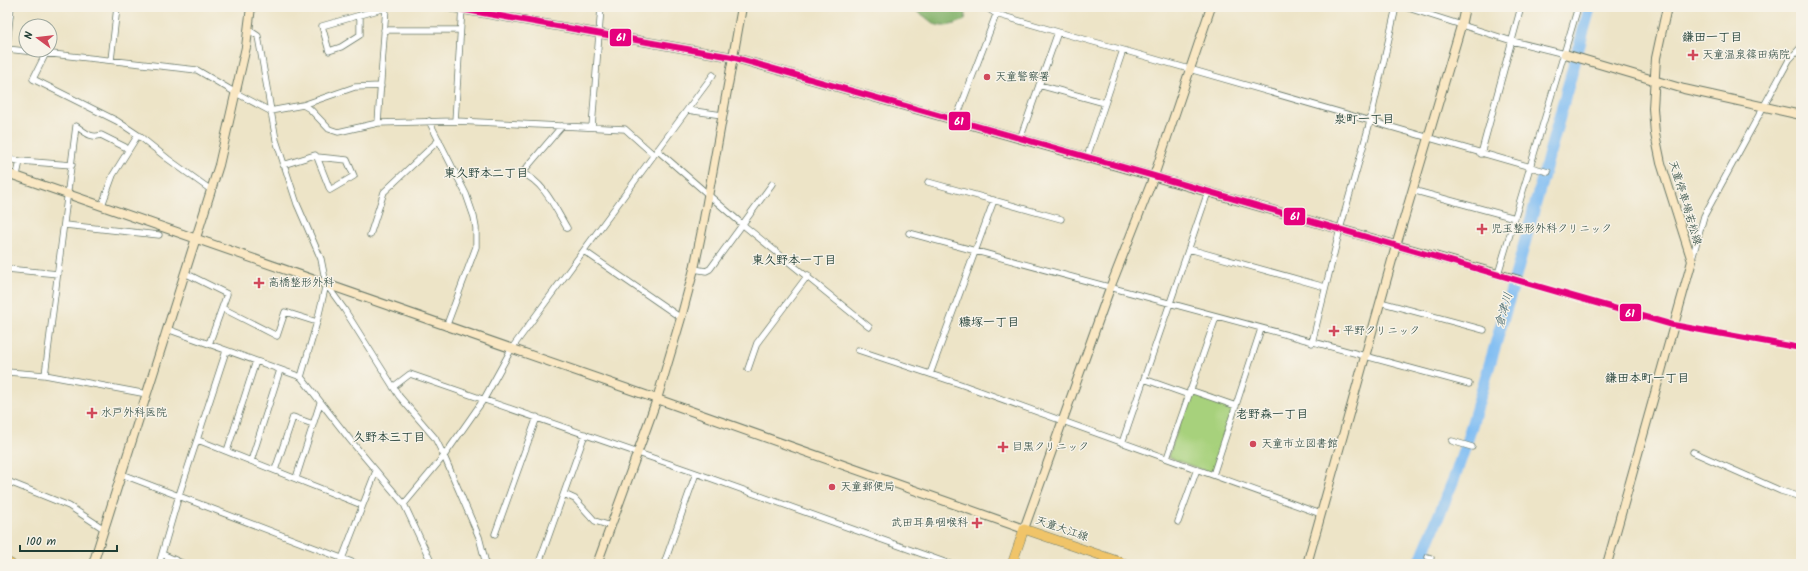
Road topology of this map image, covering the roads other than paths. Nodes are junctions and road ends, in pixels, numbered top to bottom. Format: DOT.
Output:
graph roads {
  1 [pos="11,7"];
  2 [pos="117,7"];
  3 [pos="251,7"];
  4 [pos="449,7"];
  5 [pos="601,7"];
  6 [pos="742,7"];
  7 [pos="986,7"];
  8 [pos="999,7"];
  9 [pos="1212,7"];
  10 [pos="1396,7"];
  11 [pos="1405,7"];
  12 [pos="1465,7"];
  13 [pos="1521,7"];
  14 [pos="1578,7"];
  15 [pos="1666,7"];
  16 [pos="386,8"];
  17 [pos="462,8"];
  18 [pos="996,14"];
  19 [pos="360,15"];
  20 [pos="1461,26"];
  21 [pos="249,30"];
  22 [pos="384,30"];
  23 [pos="460,30"];
  24 [pos="1058,32"];
  25 [pos="599,33"];
  26 [pos="1512,41"];
  27 [pos="1801,47"];
  28 [pos="7,48"];
  29 [pos="18,49"];
  30 [pos="1123,50"];
  31 [pos="58,54"];
  32 [pos="1565,54"];
  33 [pos="732,56"];
  34 [pos="44,58"];
  35 [pos="111,60"];
  36 [pos="1189,70"];
  37 [pos="713,75"];
  38 [pos="1654,80"];
  39 [pos="1039,85"];
  40 [pos="381,86"];
  41 [pos="236,93"];
  42 [pos="1105,104"];
  43 [pos="303,105"];
  44 [pos="1764,107"];
  45 [pos="687,110"];
  46 [pos="270,111"];
  47 [pos="722,115"];
  48 [pos="1801,115"];
  49 [pos="956,120"];
  50 [pos="429,121"];
  51 [pos="455,121"];
  52 [pos="1370,122"];
  53 [pos="378,123"];
  54 [pos="562,126"];
  55 [pos="592,127"];
  56 [pos="138,135"];
  57 [pos="1428,138"];
  58 [pos="1020,139"];
  59 [pos="438,140"];
  60 [pos="128,150"];
  61 [pos="655,152"];
  62 [pos="1481,154"];
  63 [pos="317,157"];
  64 [pos="1087,157"];
  65 [pos="7,159"];
  66 [pos="20,161"];
  67 [pos="72,165"];
  68 [pos="283,165"];
  69 [pos="1532,168"];
  70 [pos="1548,172"];
  71 [pos="7,173"];
  72 [pos="17,175"];
  73 [pos="1154,176"];
  74 [pos="928,182"];
  75 [pos="772,184"];
  76 [pos="211,190"];
  77 [pos="1412,190"];
  78 [pos="1208,192"];
  79 [pos="67,193"];
  80 [pos="708,194"];
  81 [pos="994,200"];
  82 [pos="102,205"];
  83 [pos="1061,218"];
  84 [pos="1515,218"];
  85 [pos="742,224"];
  86 [pos="65,225"];
  87 [pos="567,228"];
  88 [pos="1340,229"];
  89 [pos="909,233"];
  90 [pos="159,235"];
  91 [pos="370,235"];
  92 [pos="196,238"];
  93 [pos="1396,246"];
  94 [pos="1189,249"];
  95 [pos="584,251"];
  96 [pos="974,251"];
  97 [pos="1692,261"];
  98 [pos="7,269"];
  99 [pos="694,269"];
  100 [pos="185,272"];
  101 [pos="58,274"];
  102 [pos="1500,275"];
  103 [pos="808,276"];
  104 [pos="1519,280"];
  105 [pos="326,284"];
  106 [pos="1325,287"];
  107 [pos="1110,288"];
  108 [pos="1380,302"];
  109 [pos="1170,304"];
  110 [pos="222,308"];
  111 [pos="1216,317"];
  112 [pos="682,318"];
  113 [pos="317,322"];
  114 [pos="1673,325"];
  115 [pos="446,326"];
  116 [pos="869,326"];
  117 [pos="167,329"];
  118 [pos="1261,329"];
  119 [pos="1484,330"];
  120 [pos="1312,343"];
  121 [pos="209,344"];
  122 [pos="512,348"];
  123 [pos="1801,348"];
  124 [pos="858,350"];
  125 [pos="226,351"];
  126 [pos="1366,356"];
  127 [pos="256,361"];
  128 [pos="748,369"];
  129 [pos="280,370"];
  130 [pos="7,372"];
  131 [pos="930,374"];
  132 [pos="45,375"];
  133 [pos="301,377"];
  134 [pos="1144,379"];
  135 [pos="1469,384"];
  136 [pos="393,387"];
  137 [pos="1190,393"];
  138 [pos="147,394"];
  139 [pos="484,399"];
  140 [pos="657,399"];
  141 [pos="320,403"];
  142 [pos="1236,406"];
  143 [pos="537,417"];
  144 [pos="1063,422"];
  145 [pos="313,424"];
  146 [pos="585,434"];
  147 [pos="198,440"];
  148 [pos="1452,441"];
  149 [pos="1122,442"];
  150 [pos="1472,447"];
  151 [pos="227,451"];
  152 [pos="1693,452"];
  153 [pos="637,453"];
  154 [pos="444,456"];
  155 [pos="1167,458"];
  156 [pos="251,460"];
  157 [pos="1197,469"];
  158 [pos="275,470"];
  159 [pos="376,471"];
  160 [pos="696,473"];
  161 [pos="121,474"];
  162 [pos="1213,475"];
  163 [pos="296,478"];
  164 [pos="7,482"];
  165 [pos="564,494"];
  166 [pos="179,495"];
  167 [pos="1801,497"];
  168 [pos="404,504"];
  169 [pos="362,505"];
  170 [pos="1321,514"];
  171 [pos="1178,522"];
  172 [pos="611,526"];
  173 [pos="1024,529"];
  174 [pos="104,530"];
  175 [pos="495,534"];
  176 [pos="162,554"];
  177 [pos="540,560"];
  178 [pos="341,561"];
  179 [pos="7,562"];
  180 [pos="11,564"];
  181 [pos="93,564"];
  182 [pos="159,564"];
  183 [pos="184,564"];
  184 [pos="357,564"];
  185 [pos="432,564"];
  186 [pos="486,564"];
  187 [pos="597,564"];
  188 [pos="664,564"];
  189 [pos="950,564"];
  190 [pos="1012,564"];
  191 [pos="1126,564"];
  192 [pos="1307,564"];
  193 [pos="1607,564"];
  1 -- 28 [label="street"];
  2 -- 35 [label="street"];
  3 -- 21 [label="street"];
  4 -- 17 [label="street"];
  5 -- 25 [label="street"];
  6 -- 33 [label="street"];
  7 -- 18 [label="street"];
  8 -- 18 [label="street"];
  9 -- 36 [label="street"];
  10 -- 52 [label="street"];
  11 -- 20 [label="street"];
  12 -- 20 [label="street"];
  13 -- 26 [label="street"];
  14 -- 32 [label="street"];
  15 -- 38 [label="street, 天童停車場若松線"];
  16 -- 19 [label="street"];
  16 -- 22 [label="street"];
  17 -- 23 [label="street"];
  17 -- 25 [label="street"];
  18 -- 24 [label="street"];
  18 -- 49 [label="street"];
  19 -- 19 [label="street"];
  20 -- 26 [label="street"];
  20 -- 57 [label="street"];
  21 -- 41 [label="street"];
  21 -- 46 [label="street"];
  22 -- 23 [label="street"];
  22 -- 40 [label="street"];
  23 -- 51 [label="street"];
  24 -- 30 [label="street"];
  24 -- 39 [label="street"];
  25 -- 33 [label="street"];
  25 -- 55 [label="street"];
  26 -- 32 [label="street"];
  26 -- 62 [label="street"];
  27 -- 44 [label="street"];
  28 -- 29 [label="street"];
  30 -- 36 [label="street"];
  30 -- 42 [label="street"];
  31 -- 35 [label="street"];
  32 -- 38 [label="street"];
  32 -- 69 [label="street"];
  33 -- 47 [label="street"];
  33 -- 49 [label="street"];
  34 -- 56 [label="street"];
  35 -- 41 [label="street"];
  36 -- 52 [label="street"];
  36 -- 73 [label="street"];
  37 -- 45 [label="street"];
  38 -- 44 [label="street"];
  38 -- 97 [label="street, 天童停車場若松線"];
  39 -- 42 [label="street"];
  39 -- 58 [label="street"];
  40 -- 43 [label="street"];
  40 -- 53 [label="street"];
  41 -- 46 [label="street"];
  41 -- 76 [label="street"];
  42 -- 64 [label="street"];
  43 -- 46 [label="street"];
  43 -- 53 [label="street"];
  44 -- 48 [label="street"];
  44 -- 97 [label="street"];
  45 -- 47 [label="street"];
  45 -- 61 [label="street"];
  46 -- 68 [label="street"];
  47 -- 80 [label="street"];
  49 -- 58 [label="street"];
  50 -- 51 [label="street"];
  50 -- 53 [label="street"];
  50 -- 59 [label="street"];
  51 -- 54 [label="street"];
  52 -- 57 [label="street"];
  52 -- 88 [label="street"];
  54 -- 55 [label="street"];
  54 -- 87 [label="street"];
  55 -- 61 [label="street"];
  56 -- 60 [label="street"];
  56 -- 76 [label="street"];
  57 -- 62 [label="street"];
  57 -- 77 [label="street"];
  58 -- 64 [label="street"];
  59 -- 91 [label="street"];
  59 -- 115 [label="street"];
  60 -- 67 [label="street"];
  60 -- 82 [label="street"];
  61 -- 80 [label="street"];
  61 -- 95 [label="street"];
  62 -- 69 [label="street"];
  63 -- 63 [label="street"];
  63 -- 68 [label="street"];
  64 -- 73 [label="street"];
  65 -- 66 [label="street"];
  66 -- 67 [label="street"];
  66 -- 72 [label="street"];
  67 -- 79 [label="street"];
  68 -- 105 [label="street"];
  69 -- 70 [label="street"];
  69 -- 84 [label="street"];
  71 -- 72 [label="street"];
  72 -- 79 [label="street"];
  73 -- 78 [label="street"];
  73 -- 107 [label="street"];
  74 -- 81 [label="street"];
  75 -- 85 [label="street"];
  76 -- 92 [label="street"];
  77 -- 84 [label="street"];
  77 -- 93 [label="street"];
  78 -- 88 [label="street"];
  78 -- 94 [label="street"];
  79 -- 82 [label="street"];
  79 -- 86 [label="street"];
  80 -- 85 [label="street"];
  80 -- 99 [label="street"];
  81 -- 83 [label="street"];
  81 -- 96 [label="street"];
  82 -- 92 [label="street"];
  84 -- 102 [label="street"];
  85 -- 99 [label="street"];
  85 -- 103 [label="street"];
  86 -- 90 [label="street"];
  86 -- 101 [label="street"];
  88 -- 93 [label="street"];
  88 -- 106 [label="street"];
  89 -- 96 [label="street"];
  92 -- 100 [label="street"];
  92 -- 105 [label="street"];
  93 -- 102 [label="street"];
  93 -- 108 [label="street"];
  94 -- 106 [label="street"];
  94 -- 109 [label="street"];
  95 -- 112 [label="street"];
  95 -- 122 [label="street"];
  96 -- 107 [label="street"];
  96 -- 131 [label="street"];
  97 -- 114 [label="street, 天童停車場若松線"];
  98 -- 101 [label="street"];
  99 -- 112 [label="street"];
  100 -- 110 [label="street"];
  100 -- 117 [label="street"];
  101 -- 132 [label="street"];
  102 -- 104 [label="street"];
  103 -- 116 [label="street"];
  103 -- 128 [label="street"];
  104 -- 114 [label="street"];
  105 -- 113 [label="street"];
  105 -- 115 [label="street"];
  105 -- 136 [label="street"];
  106 -- 120 [label="street"];
  107 -- 109 [label="street"];
  107 -- 144 [label="street"];
  108 -- 119 [label="street"];
  108 -- 126 [label="street"];
  109 -- 111 [label="street"];
  109 -- 134 [label="street"];
  110 -- 113 [label="street"];
  110 -- 121 [label="street"];
  111 -- 118 [label="street"];
  111 -- 137 [label="street"];
  112 -- 140 [label="street"];
  113 -- 133 [label="street"];
  114 -- 123 [label="street"];
  114 -- 193 [label="street, 天童停車場若松線"];
  115 -- 122 [label="street"];
  117 -- 121 [label="street"];
  117 -- 138 [label="street"];
  118 -- 120 [label="street"];
  118 -- 142 [label="street"];
  120 -- 126 [label="street"];
  121 -- 125 [label="street"];
  122 -- 139 [label="street"];
  122 -- 140 [label="street"];
  124 -- 131 [label="street"];
  125 -- 127 [label="street"];
  125 -- 147 [label="street"];
  126 -- 135 [label="street"];
  126 -- 170 [label="street"];
  127 -- 129 [label="street"];
  127 -- 151 [label="street"];
  129 -- 133 [label="street"];
  129 -- 156 [label="street"];
  130 -- 132 [label="street"];
  131 -- 144 [label="street"];
  132 -- 138 [label="street"];
  133 -- 141 [label="street"];
  134 -- 137 [label="street"];
  134 -- 149 [label="street"];
  136 -- 139 [label="street"];
  136 -- 154 [label="street"];
  137 -- 142 [label="street"];
  137 -- 155 [label="street"];
  138 -- 161 [label="street"];
  139 -- 143 [label="street"];
  139 -- 154 [label="street"];
  140 -- 153 [label="street"];
  140 -- 173 [label="street"];
  141 -- 145 [label="street"];
  141 -- 159 [label="street"];
  142 -- 162 [label="street"];
  143 -- 146 [label="street"];
  143 -- 175 [label="street"];
  144 -- 149 [label="street"];
  144 -- 173 [label="street"];
  145 -- 158 [label="street"];
  145 -- 163 [label="street"];
  146 -- 153 [label="street"];
  146 -- 165 [label="street"];
  147 -- 151 [label="street"];
  147 -- 166 [label="street"];
  148 -- 150 [label="street"];
  149 -- 155 [label="street"];
  151 -- 156 [label="street"];
  152 -- 167 [label="street"];
  153 -- 160 [label="street"];
  153 -- 172 [label="street"];
  154 -- 168 [label="street"];
  154 -- 186 [label="street"];
  155 -- 157 [label="street"];
  156 -- 158 [label="street"];
  157 -- 162 [label="street"];
  157 -- 171 [label="street"];
  158 -- 163 [label="street"];
  159 -- 168 [label="street"];
  159 -- 169 [label="street"];
  160 -- 188 [label="street"];
  160 -- 189 [label="street"];
  161 -- 166 [label="street"];
  161 -- 174 [label="street"];
  162 -- 170 [label="street"];
  163 -- 169 [label="street"];
  164 -- 174 [label="street"];
  165 -- 172 [label="street"];
  165 -- 177 [label="street"];
  166 -- 176 [label="street"];
  166 -- 178 [label="street"];
  168 -- 185 [label="street"];
  169 -- 178 [label="street"];
  170 -- 192 [label="street"];
  172 -- 187 [label="street"];
  173 -- 190 [label="main road, 天童大江線"];
  173 -- 191 [label="main road, 天童大江線"];
  174 -- 181 [label="street"];
  176 -- 182 [label="street"];
  176 -- 183 [label="street"];
  178 -- 184 [label="street"];
  179 -- 180 [label="main road"];
}
